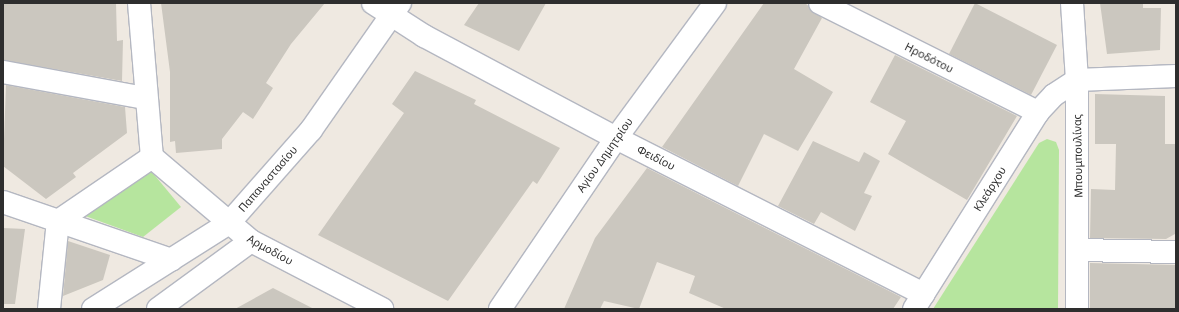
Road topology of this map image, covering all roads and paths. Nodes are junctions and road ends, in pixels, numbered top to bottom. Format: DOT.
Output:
graph roads {
  1 [pos="139,3"];
  2 [pos="373,3"];
  3 [pos="714,3"];
  4 [pos="820,3"];
  5 [pos="1072,3"];
  6 [pos="396,9"];
  7 [pos="3,72"];
  8 [pos="1176,76"];
  9 [pos="1077,80"];
  10 [pos="145,98"];
  11 [pos="1038,112"];
  12 [pos="616,138"];
  13 [pos="152,157"];
  14 [pos="3,202"];
  15 [pos="58,221"];
  16 [pos="229,223"];
  17 [pos="251,241"];
  18 [pos="1079,250"];
  19 [pos="1176,252"];
  20 [pos="171,260"];
  21 [pos="122,300"];
  22 [pos="919,302"];
  23 [pos="49,309"];
  24 [pos="93,309"];
  25 [pos="158,309"];
  26 [pos="382,309"];
  27 [pos="500,309"];
  28 [pos="1077,309"];
  1 -- 10 [label="street"];
  2 -- 6 [label="street, Φειδίου"];
  3 -- 12 [label="street, Αγίου Δημητρίου"];
  4 -- 11 [label="street, Ηροδότου"];
  5 -- 9 [label="street, Μπουμπουλίνας"];
  6 -- 12 [label="street, Φειδίου"];
  6 -- 16 [label="street, Παπαναστασίου"];
  7 -- 10 [label="street"];
  8 -- 9 [label="street"];
  9 -- 11 [label="street, Κλεάρχου"];
  9 -- 18 [label="street, Μπουμπουλίνας"];
  10 -- 13 [label="street"];
  11 -- 22 [label="street, Κλεάρχου"];
  12 -- 22 [label="street, Φειδίου"];
  12 -- 27 [label="street, Αγίου Δημητρίου"];
  13 -- 15 [label="street"];
  13 -- 16 [label="street, Αρμοδίου"];
  14 -- 15 [label="street"];
  15 -- 20 [label="street"];
  15 -- 23 [label="street"];
  16 -- 17 [label="street, Αρμοδίου"];
  16 -- 20 [label="street, Παπαναστασίου"];
  17 -- 25 [label="street"];
  17 -- 26 [label="street, Αρμοδίου"];
  18 -- 19 [label="street"];
  18 -- 28 [label="street, Μπουμπουλίνας"];
  20 -- 21 [label="street, Παπαναστασίου"];
  21 -- 24 [label="street, Παπαναστασίου"];
}
